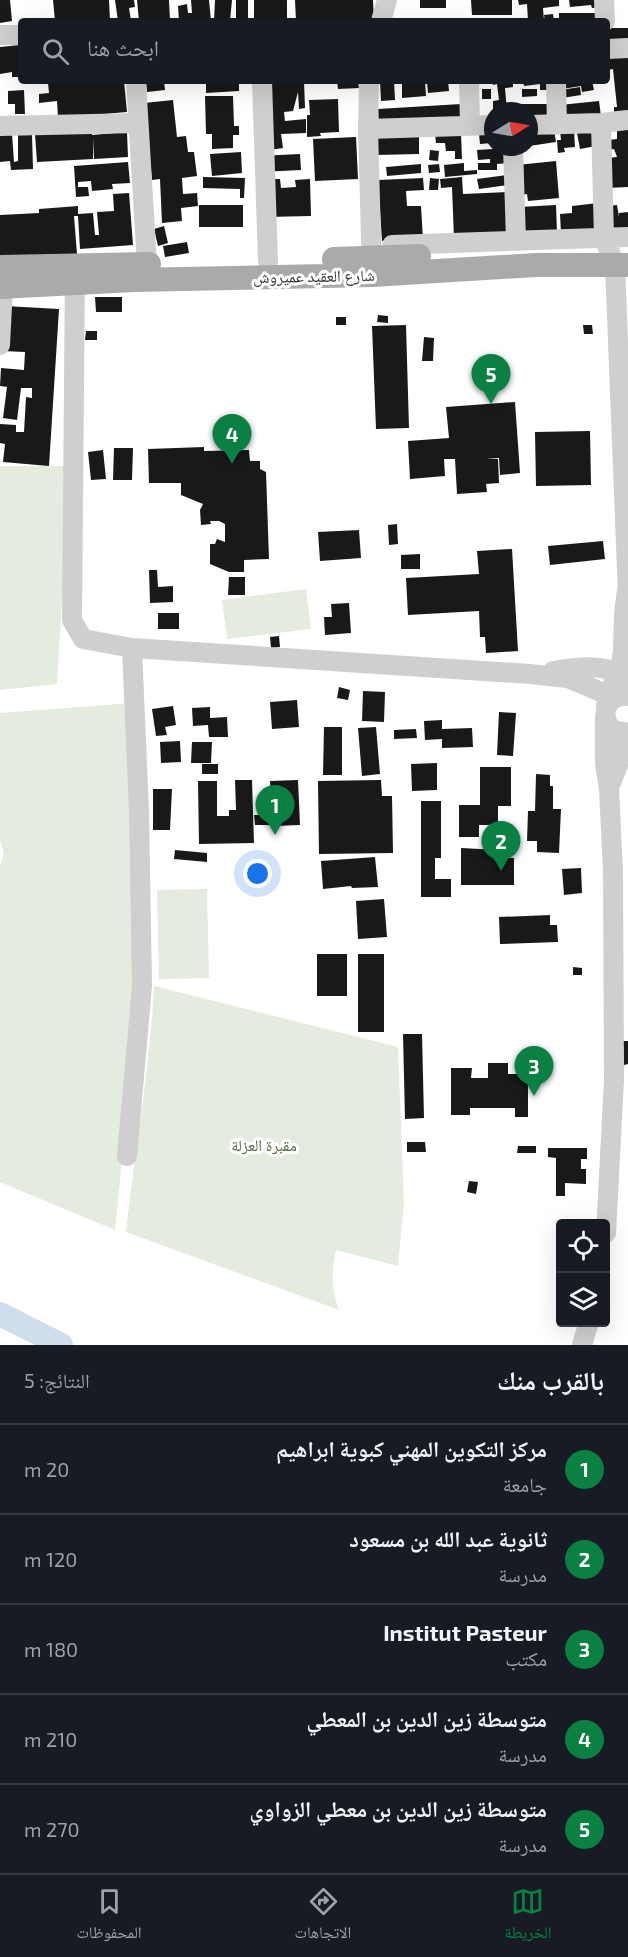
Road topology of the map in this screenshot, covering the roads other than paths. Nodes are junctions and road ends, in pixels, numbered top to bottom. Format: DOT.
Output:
graph roads {
  1 [pos="387,0"];
  2 [pos="604,0"];
  3 [pos="382,18"];
  4 [pos="605,18"];
  5 [pos="0,35"];
  6 [pos="18,35"];
  7 [pos="628,48"];
  8 [pos="610,49"];
  9 [pos="136,84"];
  10 [pos="262,84"];
  11 [pos="369,84"];
  12 [pos="469,84"];
  13 [pos="556,84"];
  14 [pos="628,120"];
  15 [pos="138,123"];
  16 [pos="601,123"];
  17 [pos="470,125"];
  18 [pos="484,125"];
  19 [pos="538,125"];
  20 [pos="556,125"];
  21 [pos="0,126"];
  22 [pos="368,129"];
  23 [pos="513,156"];
  24 [pos="516,240"];
  25 [pos="618,251"];
  26 [pos="371,260"];
  27 [pos="268,261"];
  28 [pos="147,264"];
  29 [pos="75,275"];
  30 [pos="1,280"];
  31 [pos="0,345"];
  32 [pos="628,593"];
  33 [pos="132,648"];
  34 [pos="530,674"];
  35 [pos="624,675"];
  36 [pos="628,696"];
  37 [pos="606,707"];
  38 [pos="626,733"];
  39 [pos="609,789"];
  40 [pos="620,875"];
  41 [pos="128,1156"];
  42 [pos="607,1219"];
  43 [pos="588,1327"];
  44 [pos="582,1345"];
  1 -- 3 [label="street"];
  2 -- 4 [label="street"];
  5 -- 6 [label="street"];
  7 -- 8 [label="street"];
  9 -- 15 [label="street"];
  10 -- 27 [label="street"];
  11 -- 22 [label="street"];
  12 -- 17 [label="street"];
  13 -- 20 [label="street"];
  14 -- 16 [label="street"];
  15 -- 21 [label="street"];
  15 -- 28 [label="street"];
  16 -- 20 [label="street"];
  16 -- 25 [label="street"];
  17 -- 18 [label="street"];
  17 -- 22 [label="street"];
  19 -- 20 [label="street"];
  22 -- 26 [label="street"];
  23 -- 24 [label="street"];
  24 -- 25 [label="street"];
  24 -- 26 [label="street"];
  25 -- 26 [label="main road, شارع العقيد عميروش"];
  25 -- 32 [label="street"];
  26 -- 27 [label="main road, شارع العقيد عميروش"];
  26 -- 29 [label="main road, شارع العقيد عميروش"];
  27 -- 28 [label="main road, شارع العقيد عميروش"];
  28 -- 29 [label="main road, شارع العقيد عميروش"];
  29 -- 30 [label="main road, شارع العقيد عميروش"];
  29 -- 33 [label="street"];
  30 -- 31 [label="street"];
  32 -- 35 [label="street"];
  33 -- 34 [label="street"];
  33 -- 41 [label="street"];
  34 -- 35 [label="street"];
  34 -- 37 [label="street"];
  35 -- 37 [label="street"];
  36 -- 37 [label="street"];
  37 -- 38 [label="street"];
  37 -- 39 [label="street"];
  38 -- 39 [label="street"];
  39 -- 40 [label="street"];
  40 -- 42 [label="street"];
  43 -- 44 [label="street"];
}
